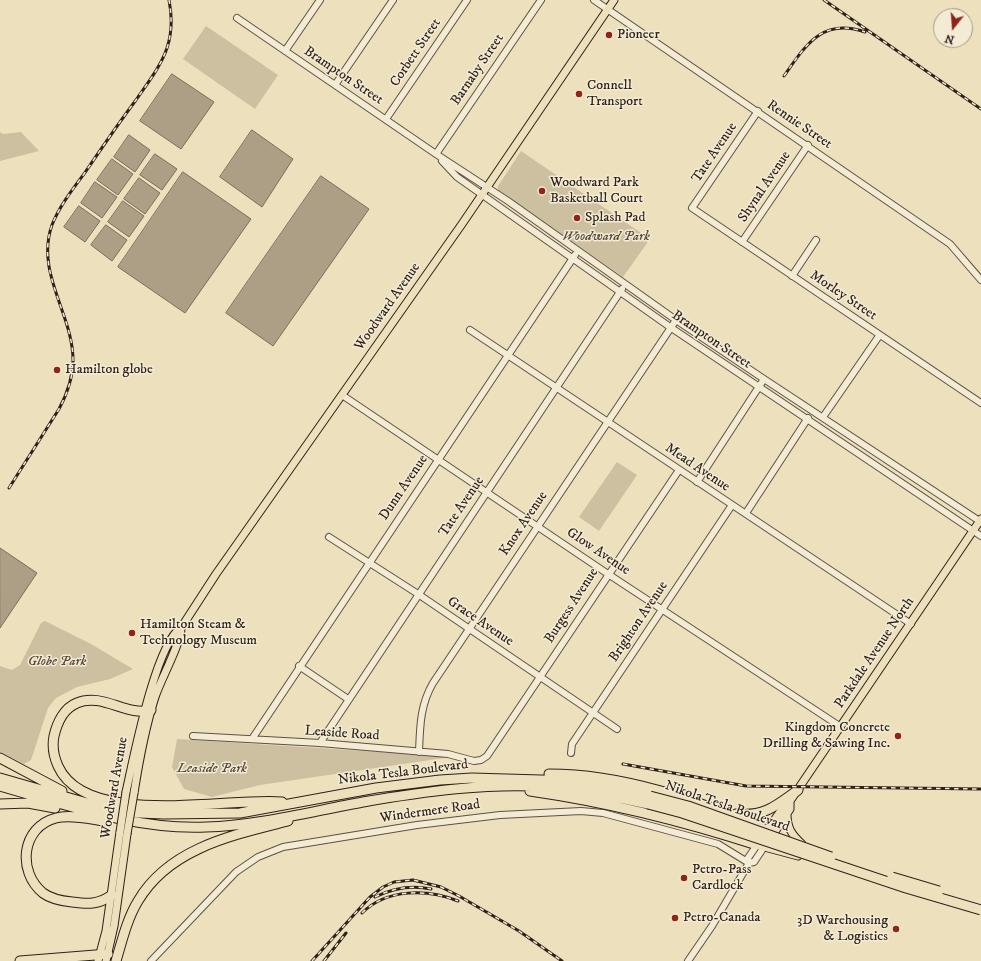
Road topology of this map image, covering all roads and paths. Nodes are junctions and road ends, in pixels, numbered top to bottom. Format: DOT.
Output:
graph roads {
  1 [pos="320,0"];
  2 [pos="393,0"];
  3 [pos="467,0"];
  4 [pos="541,0"];
  5 [pos="594,0"];
  6 [pos="614,0"];
  7 [pos="608,10"];
  8 [pos="237,18"];
  9 [pos="285,51"];
  10 [pos="335,85"];
  11 [pos="758,111"];
  12 [pos="386,119"];
  13 [pos="808,145"];
  14 [pos="436,154"];
  15 [pos="488,187"];
  16 [pos="482,195"];
  17 [pos="692,208"];
  18 [pos="816,240"];
  19 [pos="742,242"];
  20 [pos="578,251"];
  21 [pos="573,258"];
  22 [pos="792,276"];
  23 [pos="981,280"];
  24 [pos="626,285"];
  25 [pos="620,291"];
  26 [pos="676,320"];
  27 [pos="670,327"];
  28 [pos="470,330"];
  29 [pos="879,336"];
  30 [pos="507,355"];
  31 [pos="764,380"];
  32 [pos="556,387"];
  33 [pos="760,387"];
  34 [pos="342,395"];
  35 [pos="981,403"];
  36 [pos="823,417"];
  37 [pos="808,418"];
  38 [pos="607,421"];
  39 [pos="438,458"];
  40 [pos="679,470"];
  41 [pos="697,482"];
  42 [pos="487,491"];
  43 [pos="732,505"];
  44 [pos="746,513"];
  45 [pos="981,521"];
  46 [pos="538,526"];
  47 [pos="973,530"];
  48 [pos="981,536"];
  49 [pos="329,537"];
  50 [pos="369,563"];
  51 [pos="608,574"];
  52 [pos="418,594"];
  53 [pos="662,609"];
  54 [pos="911,624"];
  55 [pos="468,630"];
  56 [pos="300,666"];
  57 [pos="540,677"];
  58 [pos="348,699"];
  59 [pos="148,711"];
  60 [pos="593,713"];
  61 [pos="841,727"];
  62 [pos="617,729"];
  63 [pos="193,736"];
  64 [pos="252,739"];
  65 [pos="320,743"];
  66 [pos="419,752"];
  67 [pos="571,753"];
  68 [pos="487,756"];
  69 [pos="0,758"];
  70 [pos="0,778"];
  71 [pos="472,778"];
  72 [pos="0,786"];
  73 [pos="473,788"];
  74 [pos="798,790"];
  75 [pos="130,792"];
  76 [pos="649,800"];
  77 [pos="365,802"];
  78 [pos="790,802"];
  79 [pos="295,803"];
  80 [pos="0,804"];
  81 [pos="100,806"];
  82 [pos="719,811"];
  83 [pos="787,813"];
  84 [pos="103,816"];
  85 [pos="180,826"];
  86 [pos="765,839"];
  87 [pos="802,844"];
  88 [pos="826,854"];
  89 [pos="748,863"];
  90 [pos="842,864"];
  91 [pos="112,895"];
  92 [pos="981,905"];
  93 [pos="981,910"];
  94 [pos="103,958"];
  95 [pos="65,959"];
  96 [pos="20,961"];
  97 [pos="80,961"];
  98 [pos="116,961"];
  99 [pos="151,961"];
  100 [pos="688,961"];
  1 -- 9 [label="street"];
  2 -- 10 [label="street"];
  3 -- 12 [label="street, Corbett Street"];
  4 -- 14 [label="street, Barnaby Street"];
  5 -- 7 [label="street, Rennie Street"];
  6 -- 7 [label="main road, Woodward Avenue"];
  7 -- 11 [label="street, Rennie Street"];
  7 -- 15 [label="main road, Woodward Avenue"];
  8 -- 9 [label="street, Brampton Street"];
  9 -- 10 [label="street, Brampton Street"];
  10 -- 12 [label="street, Brampton Street"];
  11 -- 13 [label="street, Rennie Street"];
  11 -- 17 [label="street, Tate Avenue"];
  12 -- 14 [label="street, Brampton Street"];
  13 -- 19 [label="street, Shynal Avenue"];
  13 -- 23 [label="street, Rennie Street"];
  14 -- 15 [label="street, Brampton Street"];
  14 -- 16 [label="street, Brampton Street"];
  15 -- 16 [label="main road, Woodward Avenue"];
  15 -- 20 [label="street, Brampton Street"];
  16 -- 21 [label="street, Brampton Street"];
  16 -- 34 [label="main road, Woodward Avenue"];
  17 -- 19 [label="street, Morley Street"];
  18 -- 22 [label="street"];
  19 -- 22 [label="street, Morley Street"];
  20 -- 21 [label="street, Dunn Avenue"];
  20 -- 24 [label="street, Brampton Street"];
  21 -- 25 [label="street, Brampton Street"];
  21 -- 30 [label="street, Dunn Avenue"];
  22 -- 29 [label="street, Morley Street"];
  24 -- 25 [label="street, Tate Avenue"];
  24 -- 26 [label="street, Brampton Street"];
  25 -- 27 [label="street, Brampton Street"];
  25 -- 32 [label="street, Tate Avenue"];
  26 -- 27 [label="street, Knox Avenue"];
  26 -- 31 [label="street, Brampton Street"];
  27 -- 33 [label="street, Brampton Street"];
  27 -- 38 [label="street, Knox Avenue"];
  28 -- 30 [label="street, Mead Avenue"];
  29 -- 35 [label="street, Morley Street"];
  29 -- 36 [label="street"];
  30 -- 32 [label="street, Mead Avenue"];
  30 -- 39 [label="street, Dunn Avenue"];
  31 -- 33 [label="street"];
  31 -- 36 [label="street, Brampton Street"];
  32 -- 38 [label="street, Mead Avenue"];
  32 -- 42 [label="street, Tate Avenue"];
  33 -- 37 [label="street, Brampton Street"];
  33 -- 41 [label="street"];
  34 -- 39 [label="street, Glow Avenue"];
  34 -- 59 [label="main road, Woodward Avenue"];
  36 -- 45 [label="street, Brampton Street"];
  37 -- 44 [label="street"];
  37 -- 47 [label="street, Brampton Street"];
  38 -- 40 [label="street, Mead Avenue"];
  38 -- 46 [label="street, Knox Avenue"];
  39 -- 42 [label="street, Glow Avenue"];
  39 -- 50 [label="street, Dunn Avenue"];
  40 -- 41 [label="street, Mead Avenue"];
  40 -- 51 [label="street, Burgess Avenue"];
  41 -- 43 [label="street, Mead Avenue"];
  42 -- 46 [label="street, Glow Avenue"];
  42 -- 52 [label="street, Tate Avenue"];
  43 -- 44 [label="street, Mead Avenue"];
  43 -- 53 [label="street, Brighton Avenue"];
  44 -- 54 [label="street, Mead Avenue"];
  45 -- 47 [label="main road, Parkdale Avenue North"];
  46 -- 51 [label="street, Glow Avenue"];
  46 -- 55 [label="street, Knox Avenue"];
  47 -- 48 [label="street, Brampton Street"];
  47 -- 54 [label="main road, Parkdale Avenue North"];
  49 -- 50 [label="street, Grace Avenue"];
  50 -- 52 [label="street, Grace Avenue"];
  50 -- 56 [label="street, Dunn Avenue"];
  51 -- 53 [label="street, Glow Avenue"];
  51 -- 57 [label="street, Burgess Avenue"];
  52 -- 55 [label="street, Grace Avenue"];
  52 -- 58 [label="street, Tate Avenue"];
  53 -- 60 [label="street, Brighton Avenue"];
  53 -- 61 [label="street, Glow Avenue"];
  54 -- 61 [label="main road, Parkdale Avenue North"];
  55 -- 57 [label="street, Grace Avenue"];
  55 -- 66 [label="street, Knox Avenue"];
  56 -- 58 [label="street"];
  56 -- 64 [label="street, Dunn Avenue"];
  57 -- 60 [label="street, Grace Avenue"];
  57 -- 68 [label="street, Burgess Avenue"];
  58 -- 65 [label="street, Tate Avenue"];
  59 -- 75 [label="main road, Woodward Avenue"];
  59 -- 79 [label="highway"];
  60 -- 62 [label="street, Grace Avenue"];
  60 -- 67 [label="street, Brighton Avenue"];
  61 -- 74 [label="main road, Parkdale Avenue North"];
  63 -- 64 [label="street, Leaside Road"];
  64 -- 65 [label="street, Leaside Road"];
  65 -- 66 [label="street, Leaside Road"];
  66 -- 68 [label="street, Leaside Road"];
  69 -- 81 [label="highway"];
  70 -- 81 [label="highway"];
  71 -- 76 [label="highway, Nikola Tesla Boulevard"];
  71 -- 79 [label="highway, Nikola Tesla Boulevard"];
  71 -- 82 [label="highway"];
  72 -- 84 [label="highway"];
  73 -- 76 [label="highway, Nikola Tesla Boulevard"];
  73 -- 77 [label="highway, Nikola Tesla Boulevard"];
  73 -- 86 [label="highway"];
  74 -- 78 [label="main road, Parkdale Avenue North"];
  74 -- 82 [label="highway"];
  75 -- 91 [label="main road, Woodward Avenue, bridge"];
  75 -- 94 [label="main road, Woodward Avenue, bridge"];
  76 -- 92 [label="highway, Nikola Tesla Boulevard, bridge"];
  76 -- 93 [label="highway, Nikola Tesla Boulevard, bridge"];
  77 -- 85 [label="highway, Nikola Tesla Boulevard"];
  77 -- 98 [label="highway"];
  78 -- 83 [label="main road, Parkdale Avenue North"];
  78 -- 86 [label="main road, Parkdale Avenue North"];
  79 -- 81 [label="highway, Nikola Tesla Boulevard"];
  80 -- 84 [label="highway"];
  82 -- 86 [label="highway"];
  83 -- 86 [label="main road, Parkdale Avenue North"];
  83 -- 87 [label="main road"];
  84 -- 85 [label="highway, Nikola Tesla Boulevard"];
  85 -- 91 [label="highway"];
  86 -- 87 [label="main road"];
  86 -- 88 [label="main road"];
  86 -- 89 [label="street, Parkdale Avenue North"];
  86 -- 90 [label="main road"];
  87 -- 88 [label="main road"];
  88 -- 90 [label="main road"];
  89 -- 99 [label="street, Windermere Road"];
  89 -- 100 [label="street, Parkdale Avenue North"];
  90 -- 92 [label="main road"];
  91 -- 94 [label="main road, Woodward Avenue"];
  94 -- 95 [label="highway"];
  95 -- 96 [label="highway"];
  95 -- 97 [label="highway"];
}
